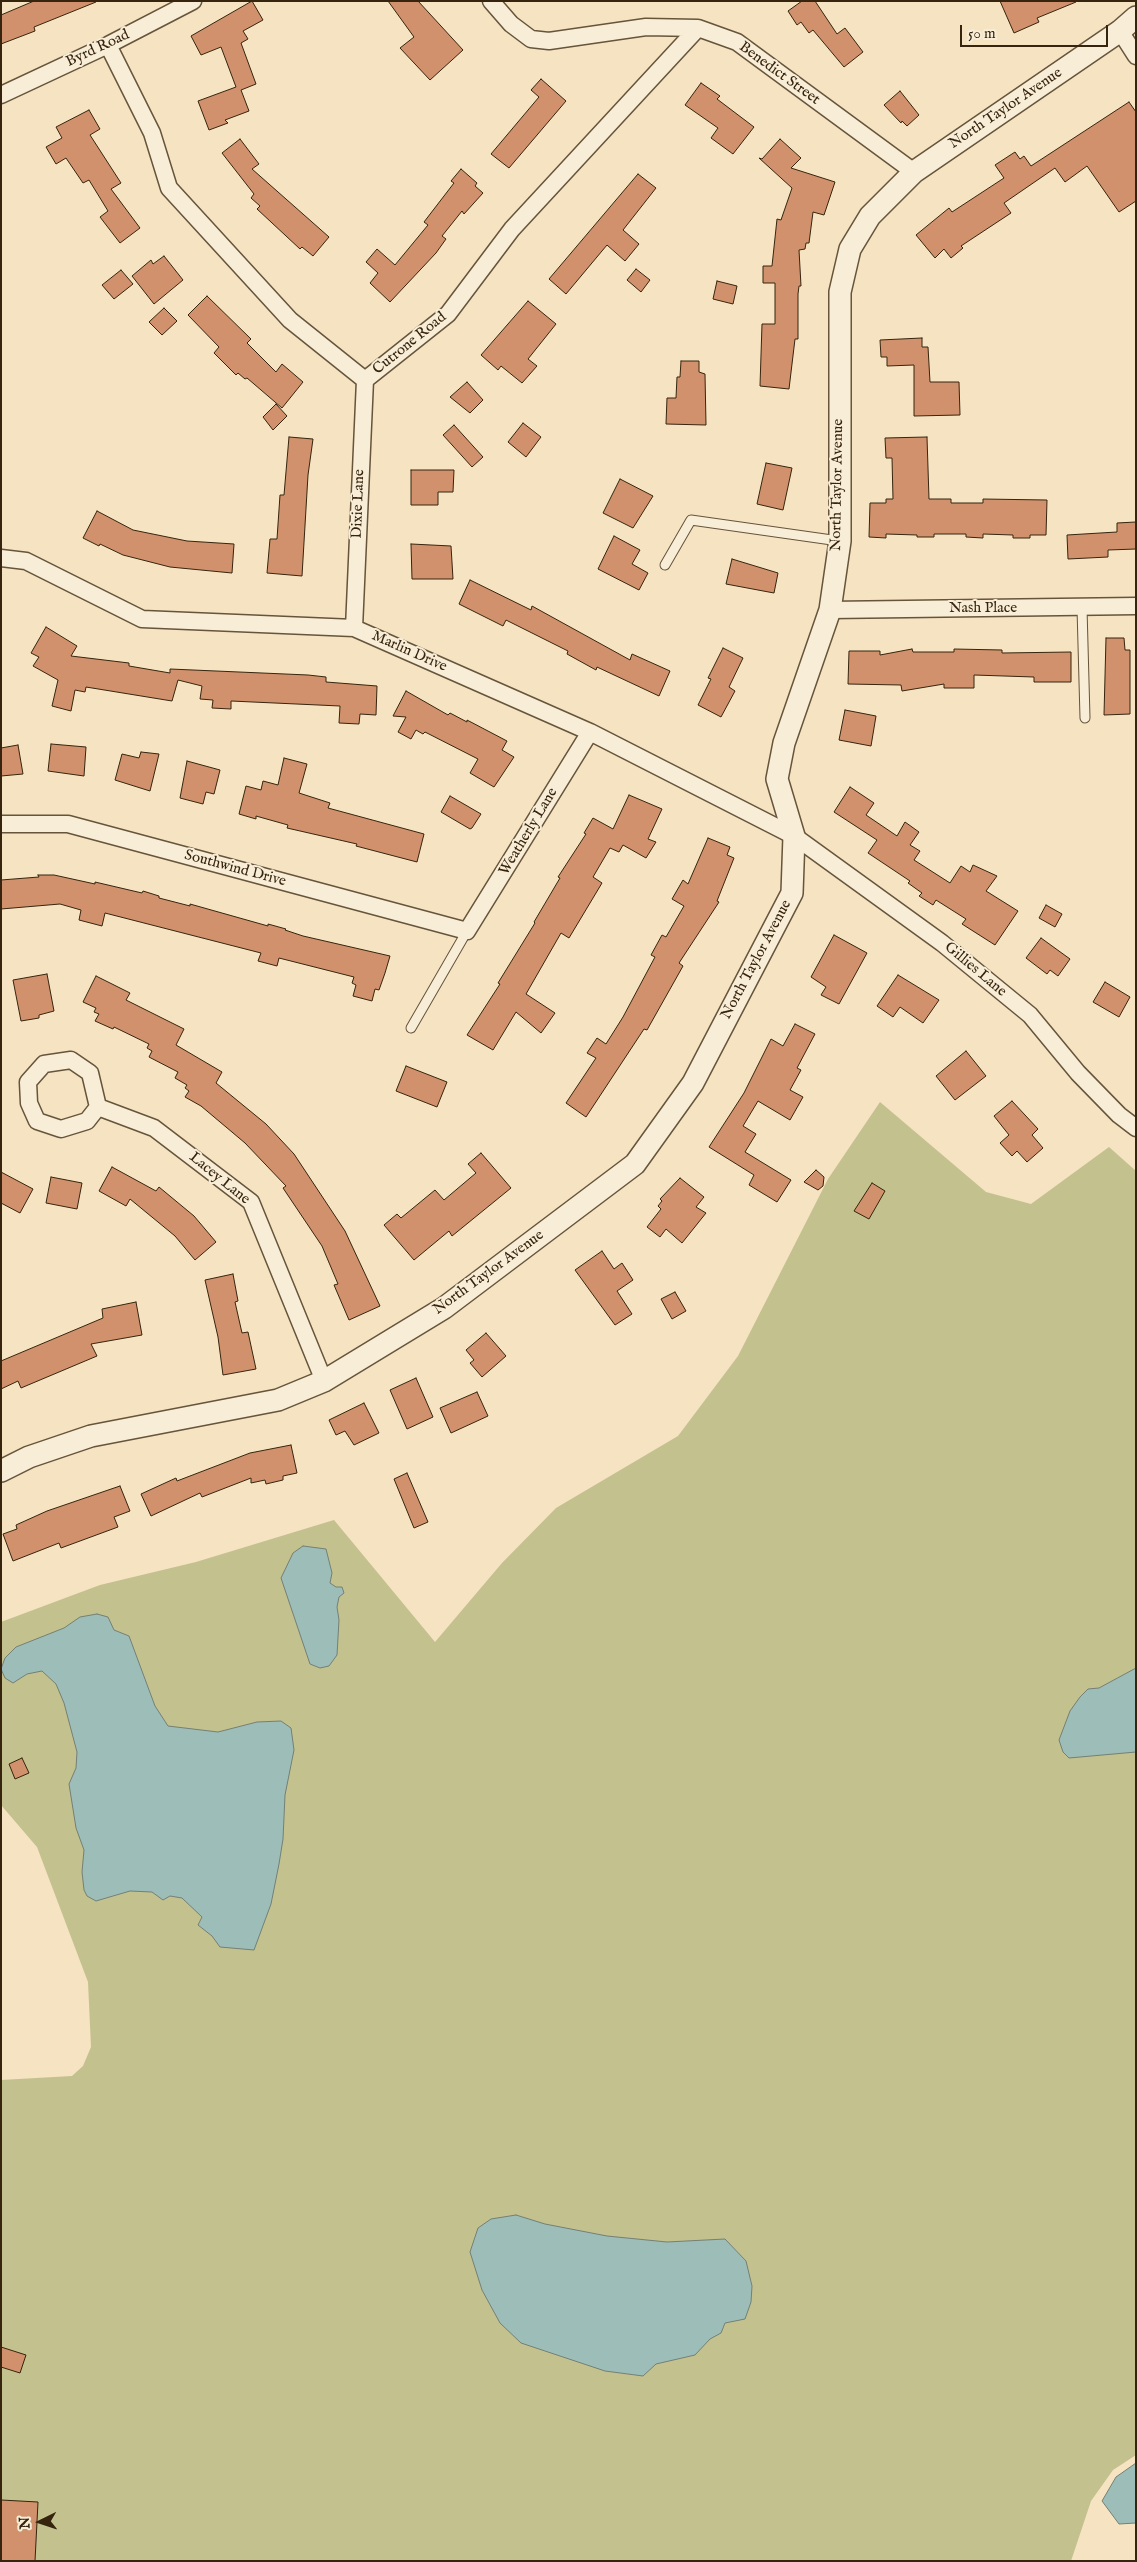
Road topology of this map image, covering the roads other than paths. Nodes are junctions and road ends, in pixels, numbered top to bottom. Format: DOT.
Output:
graph roads {
  1 [pos="193,1"];
  2 [pos="491,1"];
  3 [pos="1128,24"];
  4 [pos="698,28"];
  5 [pos="108,45"];
  6 [pos="1136,56"];
  7 [pos="1,95"];
  8 [pos="914,172"];
  9 [pos="365,380"];
  10 [pos="840,541"];
  11 [pos="1,558"];
  12 [pos="666,565"];
  13 [pos="1136,606"];
  14 [pos="1082,608"];
  15 [pos="830,610"];
  16 [pos="354,628"];
  17 [pos="1084,718"];
  18 [pos="590,732"];
  19 [pos="1,824"];
  20 [pos="794,836"];
  21 [pos="467,931"];
  22 [pos="411,1028"];
  23 [pos="98,1107"];
  24 [pos="1136,1128"];
  25 [pos="324,1381"];
  26 [pos="1,1471"];
  1 -- 5 [label="street, Byrd Road"];
  2 -- 4 [label="street, Benedict Street"];
  3 -- 6 [label="street"];
  3 -- 8 [label="street, North Taylor Avenue"];
  4 -- 8 [label="street, Benedict Street"];
  4 -- 9 [label="street, Cutrone Road"];
  5 -- 7 [label="street, Byrd Road"];
  5 -- 9 [label="street, Cutrone Road"];
  8 -- 10 [label="street, North Taylor Avenue"];
  9 -- 16 [label="street, Dixie Lane"];
  10 -- 12 [label="lane"];
  10 -- 15 [label="street, North Taylor Avenue"];
  11 -- 16 [label="street, Marlin Drive"];
  13 -- 14 [label="street, Nash Place"];
  14 -- 15 [label="street, Nash Place"];
  14 -- 17 [label="lane"];
  15 -- 20 [label="street, North Taylor Avenue"];
  16 -- 18 [label="street, Marlin Drive"];
  18 -- 20 [label="street, Marlin Drive"];
  18 -- 21 [label="street, Weatherly Lane"];
  19 -- 21 [label="street, Southwind Drive"];
  20 -- 24 [label="street, Gillies Lane"];
  20 -- 25 [label="street, North Taylor Avenue"];
  21 -- 22 [label="lane"];
  23 -- 23 [label="street"];
  23 -- 25 [label="street, Lacey Lane"];
  25 -- 26 [label="street, North Taylor Avenue"];
}
